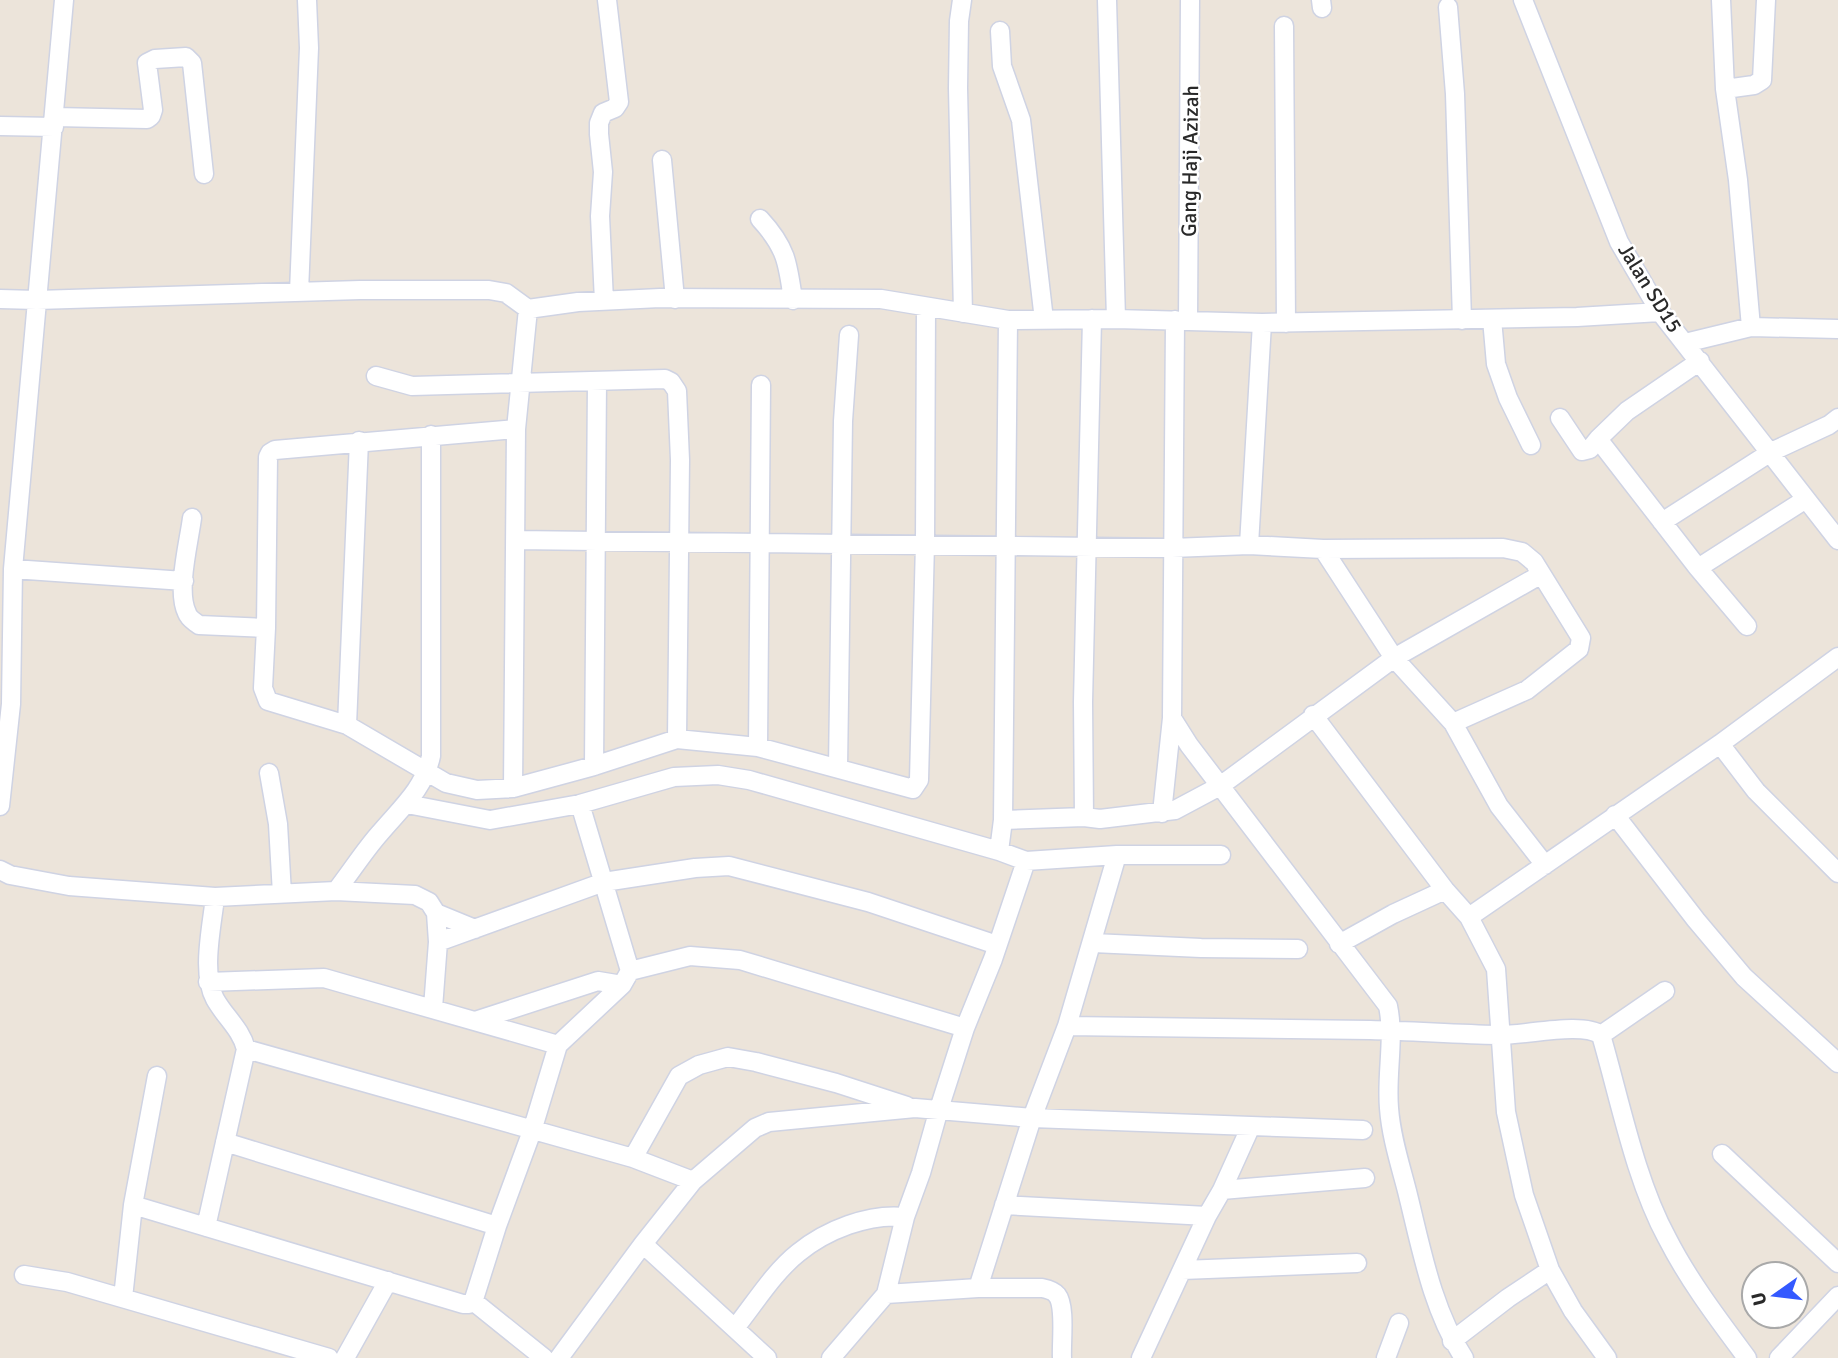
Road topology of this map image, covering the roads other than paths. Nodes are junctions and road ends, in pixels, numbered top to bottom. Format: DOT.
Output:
graph roads {
  1 [pos="64,0"];
  2 [pos="307,0"];
  3 [pos="607,0"];
  4 [pos="962,0"];
  5 [pos="1107,0"];
  6 [pos="1190,0"];
  7 [pos="1523,0"];
  8 [pos="1721,0"];
  9 [pos="1766,0"];
  10 [pos="1448,6"];
  11 [pos="1284,26"];
  12 [pos="1000,30"];
  13 [pos="1726,89"];
  14 [pos="54,122"];
  15 [pos="0,126"];
  16 [pos="662,160"];
  17 [pos="204,174"];
  18 [pos="760,219"];
  19 [pos="299,292"];
  20 [pos="0,299"];
  21 [pos="675,299"];
  22 [pos="37,300"];
  23 [pos="793,300"];
  24 [pos="604,301"];
  25 [pos="926,307"];
  26 [pos="528,309"];
  27 [pos="1660,312"];
  28 [pos="963,313"];
  29 [pos="1092,319"];
  30 [pos="1116,319"];
  31 [pos="1492,319"];
  32 [pos="1008,320"];
  33 [pos="1044,320"];
  34 [pos="1462,320"];
  35 [pos="1182,321"];
  36 [pos="1262,323"];
  37 [pos="1286,323"];
  38 [pos="1751,327"];
  39 [pos="1838,329"];
  40 [pos="849,335"];
  41 [pos="1685,343"];
  42 [pos="1700,361"];
  43 [pos="376,376"];
  44 [pos="597,381"];
  45 [pos="521,383"];
  46 [pos="761,385"];
  47 [pos="1560,418"];
  48 [pos="1838,418"];
  49 [pos="516,429"];
  50 [pos="431,435"];
  51 [pos="1598,439"];
  52 [pos="359,441"];
  53 [pos="1531,445"];
  54 [pos="1771,452"];
  55 [pos="1806,499"];
  56 [pos="192,518"];
  57 [pos="1662,522"];
  58 [pos="597,539"];
  59 [pos="515,540"];
  60 [pos="1838,540"];
  61 [pos="678,541"];
  62 [pos="760,542"];
  63 [pos="841,543"];
  64 [pos="925,543"];
  65 [pos="1249,545"];
  66 [pos="1006,546"];
  67 [pos="1087,546"];
  68 [pos="1172,548"];
  69 [pos="1323,549"];
  70 [pos="1698,568"];
  71 [pos="13,569"];
  72 [pos="1541,575"];
  73 [pos="184,581"];
  74 [pos="1748,626"];
  75 [pos="266,628"];
  76 [pos="1838,657"];
  77 [pos="1394,658"];
  78 [pos="6,680"];
  79 [pos="1314,715"];
  80 [pos="1172,718"];
  81 [pos="1453,723"];
  82 [pos="347,725"];
  83 [pos="677,739"];
  84 [pos="1720,744"];
  85 [pos="758,747"];
  86 [pos="594,766"];
  87 [pos="838,768"];
  88 [pos="268,773"];
  89 [pos="425,777"];
  90 [pos="1220,786"];
  91 [pos="513,788"];
  92 [pos="410,801"];
  93 [pos="580,804"];
  94 [pos="0,806"];
  95 [pos="1162,813"];
  96 [pos="1615,815"];
  97 [pos="1084,817"];
  98 [pos="1001,835"];
  99 [pos="1117,855"];
  100 [pos="1221,855"];
  101 [pos="1026,861"];
  102 [pos="1545,864"];
  103 [pos="0,870"];
  104 [pos="1838,873"];
  105 [pos="604,882"];
  106 [pos="1445,890"];
  107 [pos="336,891"];
  108 [pos="282,894"];
  109 [pos="215,897"];
  110 [pos="436,913"];
  111 [pos="1469,917"];
  112 [pos="475,929"];
  113 [pos="439,942"];
  114 [pos="1093,943"];
  115 [pos="1339,944"];
  116 [pos="998,945"];
  117 [pos="1298,949"];
  118 [pos="626,978"];
  119 [pos="208,982"];
  120 [pos="1665,991"];
  121 [pos="433,1008"];
  122 [pos="475,1021"];
  123 [pos="1068,1026"];
  124 [pos="965,1028"];
  125 [pos="1391,1031"];
  126 [pos="1601,1035"];
  127 [pos="1501,1036"];
  128 [pos="558,1045"];
  129 [pos="246,1049"];
  130 [pos="1838,1063"];
  131 [pos="157,1076"];
  132 [pos="915,1108"];
  133 [pos="939,1109"];
  134 [pos="1032,1118"];
  135 [pos="1250,1128"];
  136 [pos="1363,1130"];
  137 [pos="533,1131"];
  138 [pos="225,1142"];
  139 [pos="1722,1154"];
  140 [pos="633,1158"];
  141 [pos="1365,1178"];
  142 [pos="694,1181"];
  143 [pos="1222,1190"];
  144 [pos="133,1205"];
  145 [pos="1004,1205"];
  146 [pos="1207,1216"];
  147 [pos="905,1217"];
  148 [pos="497,1226"];
  149 [pos="206,1227"];
  150 [pos="643,1244"];
  151 [pos="1357,1263"];
  152 [pos="1838,1263"];
  153 [pos="1182,1270"];
  154 [pos="1550,1270"];
  155 [pos="23,1275"];
  156 [pos="388,1281"];
  157 [pos="978,1288"];
  158 [pos="886,1294"];
  159 [pos="1838,1296"];
  160 [pos="122,1298"];
  161 [pos="473,1300"];
  162 [pos="1399,1323"];
  163 [pos="734,1328"];
  164 [pos="1452,1340"];
  165 [pos="329,1358"];
  166 [pos="345,1358"];
  167 [pos="544,1358"];
  168 [pos="559,1358"];
  169 [pos="767,1358"];
  170 [pos="831,1358"];
  171 [pos="1062,1358"];
  172 [pos="1141,1358"];
  173 [pos="1386,1358"];
  174 [pos="1464,1358"];
  175 [pos="1607,1358"];
  176 [pos="1747,1358"];
  177 [pos="1779,1358"];
  1 -- 14 [label="street"];
  2 -- 19 [label="street"];
  3 -- 24 [label="street"];
  4 -- 28 [label="street"];
  5 -- 30 [label="street"];
  6 -- 35 [label="street, Gang Haji Azizah"];
  7 -- 27 [label="street, Jalan SD15"];
  8 -- 13 [label="street"];
  9 -- 13 [label="street"];
  10 -- 34 [label="street"];
  11 -- 37 [label="street"];
  12 -- 33 [label="street"];
  13 -- 38 [label="street"];
  14 -- 15 [label="street"];
  14 -- 17 [label="street"];
  14 -- 22 [label="street"];
  16 -- 21 [label="street"];
  18 -- 23 [label="street"];
  19 -- 22 [label="street"];
  19 -- 26 [label="street"];
  20 -- 22 [label="street"];
  21 -- 23 [label="street"];
  21 -- 24 [label="street"];
  22 -- 71 [label="street"];
  23 -- 25 [label="street"];
  24 -- 26 [label="street"];
  25 -- 28 [label="street"];
  25 -- 64 [label="street"];
  26 -- 45 [label="street"];
  27 -- 31 [label="street"];
  27 -- 41 [label="street, Jalan SD15"];
  28 -- 32 [label="street"];
  29 -- 30 [label="street"];
  29 -- 33 [label="street"];
  29 -- 67 [label="street"];
  30 -- 35 [label="street"];
  31 -- 34 [label="street"];
  31 -- 53 [label="street"];
  32 -- 33 [label="street"];
  32 -- 66 [label="street"];
  34 -- 37 [label="street"];
  35 -- 36 [label="street"];
  35 -- 68 [label="street, Gang Haji Azizah"];
  36 -- 37 [label="street"];
  36 -- 65 [label="street"];
  38 -- 39 [label="street"];
  38 -- 41 [label="street"];
  40 -- 63 [label="street"];
  41 -- 42 [label="street, Jalan SD15"];
  42 -- 51 [label="street"];
  42 -- 54 [label="street, Jalan SD15"];
  43 -- 45 [label="street"];
  44 -- 45 [label="street"];
  44 -- 58 [label="street"];
  44 -- 61 [label="street"];
  45 -- 49 [label="street"];
  46 -- 62 [label="street"];
  47 -- 51 [label="street"];
  48 -- 54 [label="street"];
  49 -- 50 [label="street"];
  49 -- 59 [label="street"];
  50 -- 52 [label="street"];
  50 -- 89 [label="street"];
  51 -- 57 [label="street"];
  52 -- 75 [label="street"];
  52 -- 82 [label="street"];
  54 -- 55 [label="street, Jalan SD15"];
  54 -- 57 [label="street"];
  55 -- 60 [label="street, Jalan SD15"];
  55 -- 70 [label="street"];
  56 -- 73 [label="street"];
  57 -- 70 [label="street"];
  58 -- 59 [label="street"];
  58 -- 61 [label="street"];
  58 -- 86 [label="street"];
  59 -- 91 [label="street"];
  61 -- 62 [label="street"];
  61 -- 83 [label="street"];
  62 -- 63 [label="street"];
  62 -- 85 [label="street"];
  63 -- 64 [label="street"];
  63 -- 87 [label="street"];
  64 -- 66 [label="street"];
  64 -- 87 [label="street"];
  65 -- 68 [label="street"];
  65 -- 69 [label="street"];
  66 -- 67 [label="street"];
  66 -- 98 [label="street"];
  67 -- 68 [label="street"];
  67 -- 97 [label="street"];
  68 -- 80 [label="street, Gang Haji Azizah"];
  69 -- 72 [label="street"];
  69 -- 77 [label="street"];
  70 -- 74 [label="street"];
  71 -- 73 [label="street"];
  71 -- 78 [label="street"];
  72 -- 77 [label="street"];
  72 -- 81 [label="street"];
  73 -- 75 [label="street"];
  75 -- 82 [label="street"];
  76 -- 84 [label="street"];
  77 -- 79 [label="street"];
  77 -- 81 [label="street"];
  78 -- 94 [label="street"];
  79 -- 90 [label="street"];
  79 -- 106 [label="street"];
  80 -- 90 [label="street"];
  80 -- 95 [label="street, Gang Haji Azizah"];
  81 -- 102 [label="street"];
  82 -- 89 [label="street"];
  83 -- 85 [label="street"];
  83 -- 86 [label="street"];
  84 -- 96 [label="street"];
  84 -- 104 [label="street"];
  85 -- 87 [label="street"];
  86 -- 91 [label="street"];
  88 -- 108 [label="street"];
  89 -- 91 [label="street"];
  89 -- 92 [label="street"];
  90 -- 95 [label="street"];
  90 -- 115 [label="street"];
  92 -- 93 [label="street"];
  92 -- 107 [label="street"];
  93 -- 98 [label="street"];
  93 -- 105 [label="street"];
  95 -- 97 [label="street"];
  96 -- 102 [label="street"];
  96 -- 130 [label="street"];
  97 -- 98 [label="street"];
  98 -- 101 [label="street"];
  99 -- 100 [label="street"];
  99 -- 101 [label="street"];
  99 -- 114 [label="street"];
  101 -- 116 [label="street"];
  102 -- 111 [label="street"];
  103 -- 109 [label="street"];
  105 -- 112 [label="street"];
  105 -- 116 [label="street"];
  105 -- 118 [label="street"];
  106 -- 111 [label="street"];
  106 -- 115 [label="street"];
  107 -- 108 [label="street"];
  107 -- 110 [label="street"];
  108 -- 109 [label="street"];
  109 -- 119 [label="street"];
  110 -- 112 [label="street"];
  110 -- 113 [label="street"];
  111 -- 127 [label="street"];
  112 -- 113 [label="street"];
  113 -- 121 [label="street"];
  114 -- 117 [label="street"];
  114 -- 123 [label="street"];
  115 -- 125 [label="street"];
  116 -- 124 [label="street"];
  118 -- 122 [label="street"];
  118 -- 124 [label="street"];
  118 -- 128 [label="street"];
  119 -- 121 [label="street"];
  119 -- 129 [label="street"];
  120 -- 126 [label="street"];
  121 -- 122 [label="street"];
  122 -- 128 [label="street"];
  123 -- 125 [label="street"];
  123 -- 134 [label="street"];
  124 -- 133 [label="street"];
  125 -- 127 [label="street"];
  125 -- 164 [label="street"];
  126 -- 127 [label="street"];
  126 -- 176 [label="street"];
  127 -- 154 [label="street"];
  128 -- 137 [label="street"];
  129 -- 137 [label="street"];
  129 -- 138 [label="street"];
  131 -- 144 [label="street"];
  132 -- 133 [label="street"];
  132 -- 140 [label="street"];
  132 -- 142 [label="street"];
  133 -- 134 [label="street"];
  133 -- 147 [label="street"];
  134 -- 135 [label="street"];
  134 -- 145 [label="street"];
  135 -- 136 [label="street"];
  135 -- 143 [label="street"];
  137 -- 140 [label="street"];
  137 -- 148 [label="street"];
  138 -- 148 [label="street"];
  138 -- 149 [label="street"];
  139 -- 152 [label="street"];
  140 -- 142 [label="street"];
  141 -- 143 [label="street"];
  142 -- 150 [label="street"];
  143 -- 146 [label="street"];
  144 -- 149 [label="street"];
  144 -- 160 [label="street"];
  145 -- 146 [label="street"];
  145 -- 157 [label="street"];
  146 -- 153 [label="street"];
  147 -- 158 [label="street"];
  147 -- 163 [label="street"];
  148 -- 161 [label="street"];
  149 -- 156 [label="street"];
  150 -- 163 [label="street"];
  150 -- 168 [label="street"];
  151 -- 153 [label="street"];
  153 -- 172 [label="street"];
  154 -- 164 [label="street"];
  154 -- 175 [label="street"];
  155 -- 160 [label="street"];
  156 -- 161 [label="street"];
  156 -- 166 [label="street"];
  157 -- 158 [label="street"];
  157 -- 171 [label="street"];
  158 -- 170 [label="street"];
  159 -- 177 [label="street"];
  160 -- 165 [label="street"];
  161 -- 167 [label="street"];
  162 -- 173 [label="street"];
  163 -- 169 [label="street"];
  164 -- 174 [label="street"];
}
